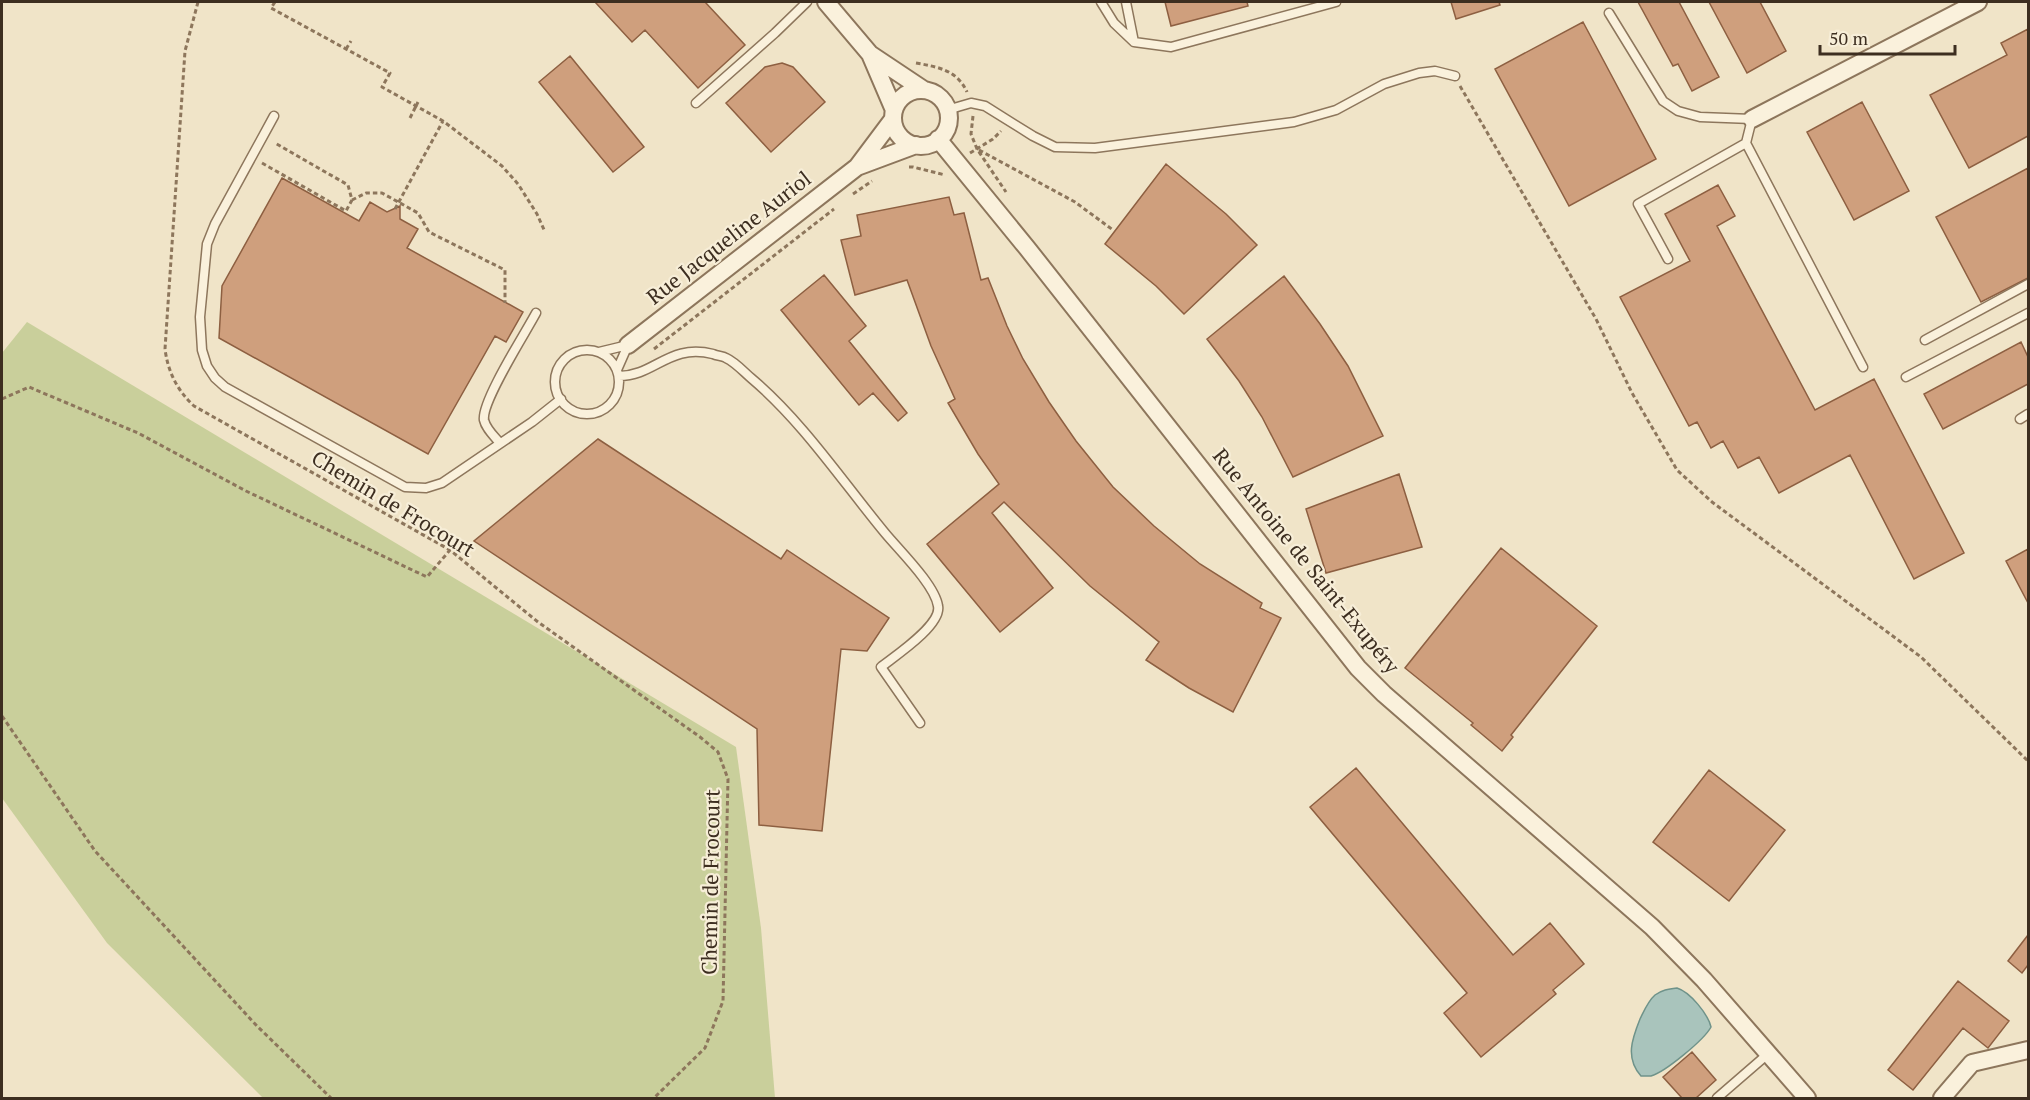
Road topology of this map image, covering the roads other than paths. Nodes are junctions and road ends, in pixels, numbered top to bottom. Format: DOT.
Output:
graph roads {
  1 [pos="807,2"];
  2 [pos="826,2"];
  3 [pos="1101,2"];
  4 [pos="1126,2"];
  5 [pos="1336,2"];
  6 [pos="1978,2"];
  7 [pos="1609,13"];
  8 [pos="1134,42"];
  9 [pos="870,54"];
  10 [pos="1455,76"];
  11 [pos="924,90"];
  12 [pos="696,104"];
  13 [pos="947,110"];
  14 [pos="893,114"];
  15 [pos="274,116"];
  16 [pos="1752,119"];
  17 [pos="938,139"];
  18 [pos="1746,143"];
  19 [pos="916,145"];
  20 [pos="856,167"];
  21 [pos="1668,259"];
  22 [pos="2028,284"];
  23 [pos="536,313"];
  24 [pos="2028,313"];
  25 [pos="1925,340"];
  26 [pos="628,345"];
  27 [pos="599,352"];
  28 [pos="1863,367"];
  29 [pos="618,373"];
  30 [pos="1906,377"];
  31 [pos="561,399"];
  32 [pos="500,443"];
  33 [pos="920,723"];
  34 [pos="2028,1050"];
  35 [pos="1769,1053"];
  36 [pos="1717,1098"];
  37 [pos="1808,1098"];
  38 [pos="1942,1098"];
  1 -- 12 [label="lane"];
  2 -- 9 [label="street"];
  3 -- 8 [label="lane"];
  4 -- 8 [label="lane"];
  5 -- 8 [label="lane"];
  6 -- 16 [label="street"];
  7 -- 16 [label="lane"];
  9 -- 11 [label="street"];
  9 -- 14 [label="street"];
  10 -- 13 [label="lane"];
  11 -- 13 [label="street"];
  11 -- 14 [label="street"];
  13 -- 17 [label="street"];
  14 -- 19 [label="street"];
  14 -- 20 [label="street, Rue Jacqueline Auriol"];
  15 -- 32 [label="lane"];
  16 -- 18 [label="lane"];
  17 -- 19 [label="street"];
  17 -- 35 [label="street, Rue Antoine de Saint-Exupéry"];
  18 -- 21 [label="lane"];
  18 -- 28 [label="lane"];
  19 -- 20 [label="street, Rue Jacqueline Auriol"];
  20 -- 26 [label="street, Rue Jacqueline Auriol"];
  22 -- 25 [label="lane"];
  23 -- 32 [label="lane"];
  24 -- 30 [label="lane"];
  26 -- 27 [label="lane"];
  26 -- 29 [label="lane"];
  27 -- 29 [label="lane"];
  27 -- 31 [label="lane"];
  29 -- 31 [label="lane"];
  29 -- 33 [label="lane"];
  31 -- 32 [label="lane"];
  34 -- 38 [label="street"];
  35 -- 36 [label="lane"];
  35 -- 37 [label="street, Rue Antoine de Saint-Exupéry"];
}
